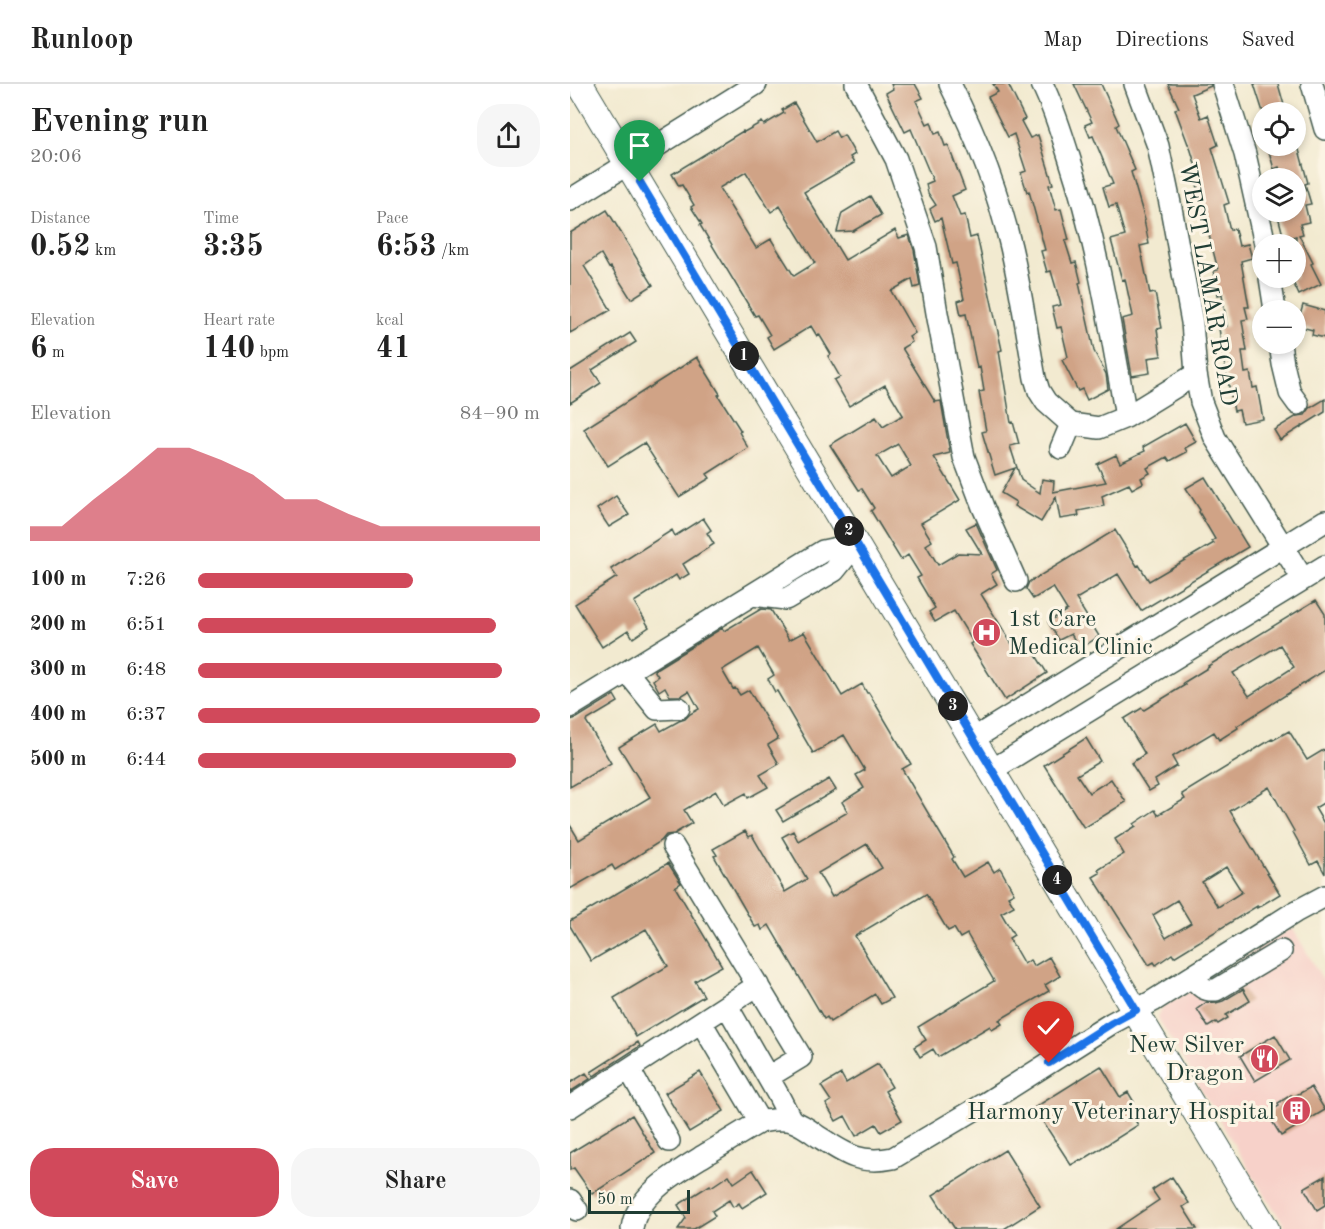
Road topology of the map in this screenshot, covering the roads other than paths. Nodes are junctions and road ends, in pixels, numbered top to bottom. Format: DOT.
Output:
graph roads {
  1 [pos="580,84"];
  2 [pos="756,84"];
  3 [pos="856,84"];
  4 [pos="950,84"];
  5 [pos="1042,84"];
  6 [pos="1135,84"];
  7 [pos="1222,84"];
  8 [pos="1312,84"];
  9 [pos="1325,129"];
  10 [pos="628,163"];
  11 [pos="570,200"];
  12 [pos="1263,234"];
  13 [pos="1282,354"];
  14 [pos="1196,374"];
  15 [pos="1298,404"];
  16 [pos="1126,417"];
  17 [pos="1071,424"];
  18 [pos="1061,448"];
  19 [pos="1325,521"];
  20 [pos="856,544"];
  21 [pos="1283,547"];
  22 [pos="802,564"];
  23 [pos="1325,566"];
  24 [pos="1303,579"];
  25 [pos="1016,581"];
  26 [pos="805,588"];
  27 [pos="752,595"];
  28 [pos="627,672"];
  29 [pos="570,707"];
  30 [pos="679,708"];
  31 [pos="973,739"];
  32 [pos="992,770"];
  33 [pos="673,846"];
  34 [pos="1316,901"];
  35 [pos="1281,951"];
  36 [pos="1192,977"];
  37 [pos="758,986"];
  38 [pos="727,1006"];
  39 [pos="1136,1010"];
  40 [pos="701,1022"];
  41 [pos="629,1069"];
  42 [pos="768,1077"];
  43 [pos="570,1107"];
  44 [pos="790,1120"];
  45 [pos="760,1122"];
  46 [pos="669,1141"];
  47 [pos="627,1223"];
  48 [pos="1266,1229"];
  1 -- 10 [label="main road"];
  2 -- 10 [label="street"];
  3 -- 25 [label="street"];
  4 -- 17 [label="street"];
  5 -- 16 [label="street"];
  6 -- 14 [label="street, WEST LAMAR ROAD"];
  7 -- 12 [label="street"];
  8 -- 9 [label="street"];
  10 -- 11 [label="street"];
  10 -- 20 [label="main road"];
  13 -- 15 [label="street"];
  14 -- 16 [label="street"];
  14 -- 21 [label="street, WEST LAMAR ROAD"];
  16 -- 17 [label="street"];
  17 -- 18 [label="street"];
  19 -- 21 [label="street"];
  20 -- 22 [label="street"];
  20 -- 26 [label="street"];
  20 -- 31 [label="main road"];
  21 -- 24 [label="street, WEST LAMAR ROAD"];
  21 -- 31 [label="street"];
  22 -- 26 [label="street"];
  22 -- 27 [label="street"];
  23 -- 24 [label="street"];
  24 -- 32 [label="street"];
  26 -- 27 [label="street"];
  27 -- 28 [label="street"];
  28 -- 29 [label="street"];
  28 -- 30 [label="street"];
  31 -- 32 [label="main road"];
  32 -- 39 [label="main road"];
  33 -- 37 [label="street"];
  34 -- 36 [label="street"];
  35 -- 36 [label="street"];
  36 -- 39 [label="street"];
  37 -- 38 [label="street"];
  37 -- 42 [label="street"];
  38 -- 40 [label="street"];
  38 -- 42 [label="street"];
  39 -- 44 [label="street"];
  39 -- 48 [label="main road"];
  40 -- 41 [label="street"];
  40 -- 45 [label="street"];
  41 -- 43 [label="street"];
  41 -- 46 [label="street"];
  42 -- 44 [label="street"];
  44 -- 45 [label="street"];
  45 -- 47 [label="street"];
}
